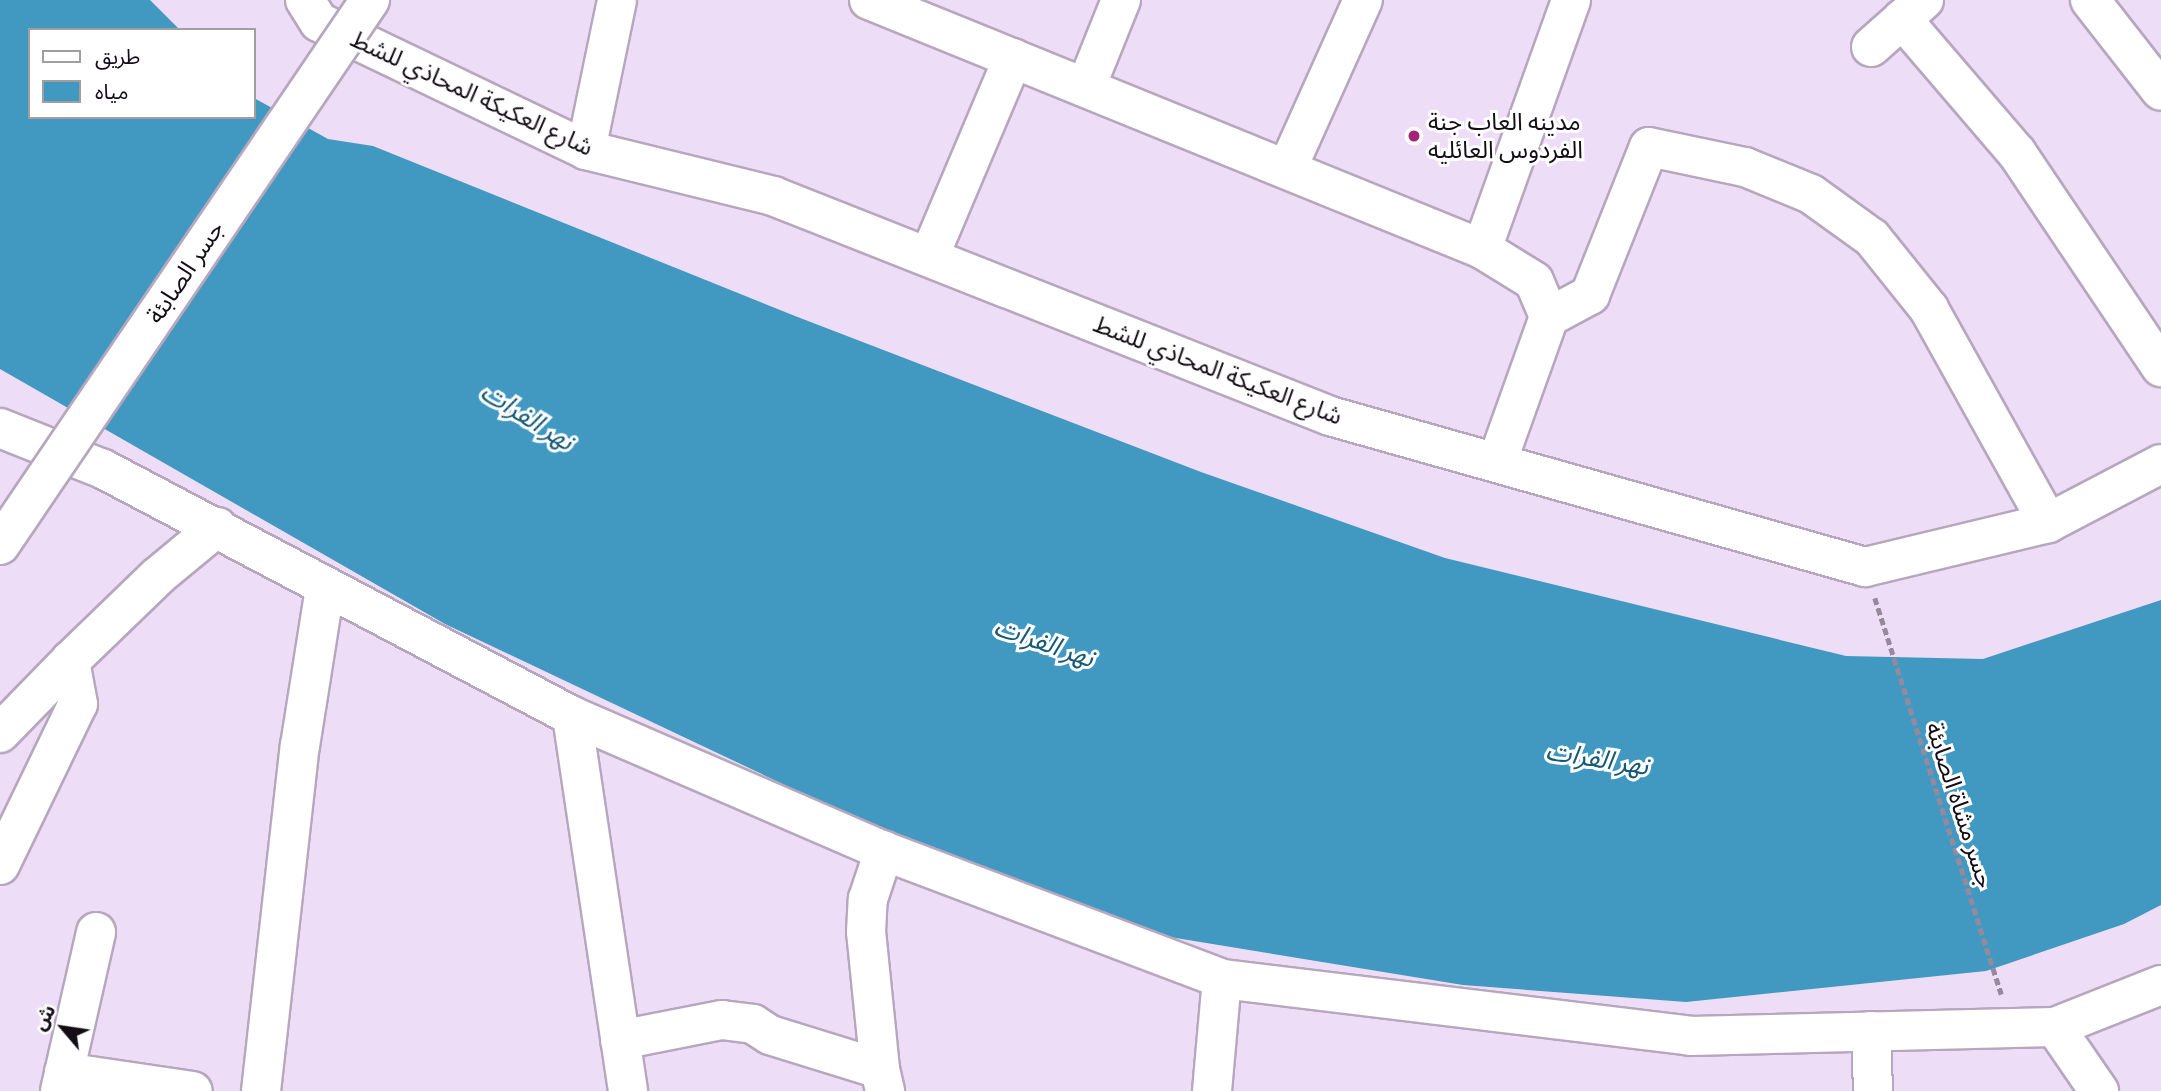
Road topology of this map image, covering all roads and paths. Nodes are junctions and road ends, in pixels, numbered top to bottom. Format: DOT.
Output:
graph roads {
  1 [pos="305,0"];
  2 [pos="370,0"];
  3 [pos="617,0"];
  4 [pos="869,0"];
  5 [pos="1121,0"];
  6 [pos="1363,0"];
  7 [pos="1572,0"];
  8 [pos="2090,0"];
  9 [pos="1913,10"];
  10 [pos="1871,47"];
  11 [pos="1013,58"];
  12 [pos="1086,87"];
  13 [pos="2161,91"];
  14 [pos="586,150"];
  15 [pos="1287,169"];
  16 [pos="1482,249"];
  17 [pos="929,257"];
  18 [pos="1549,317"];
  19 [pos="2161,367"];
  20 [pos="0,428"];
  21 [pos="1497,462"];
  22 [pos="2161,464"];
  23 [pos="2048,523"];
  24 [pos="217,527"];
  25 [pos="0,545"];
  26 [pos="325,589"];
  27 [pos="1887,637"];
  28 [pos="70,661"];
  29 [pos="572,716"];
  30 [pos="0,733"];
  31 [pos="884,851"];
  32 [pos="0,865"];
  33 [pos="96,932"];
  34 [pos="1222,979"];
  35 [pos="1998,984"];
  36 [pos="2161,985"];
  37 [pos="2055,1027"];
  38 [pos="1871,1031"];
  39 [pos="620,1040"];
  40 [pos="882,1080"];
  41 [pos="62,1082"];
  42 [pos="193,1091"];
  43 [pos="261,1091"];
  44 [pos="628,1091"];
  45 [pos="1212,1091"];
  46 [pos="1873,1091"];
  47 [pos="2099,1091"];
  1 -- 14 [label="street, شارع العكيكة المحاذي للشط"];
  2 -- 25 [label="street, جسر الصابئة, bridge"];
  3 -- 14 [label="street"];
  4 -- 11 [label="street"];
  5 -- 12 [label="street"];
  6 -- 15 [label="street"];
  7 -- 16 [label="street"];
  8 -- 13 [label="street"];
  9 -- 10 [label="street"];
  9 -- 19 [label="street"];
  11 -- 12 [label="street"];
  11 -- 17 [label="street"];
  12 -- 15 [label="street"];
  14 -- 17 [label="street, شارع العكيكة المحاذي للشط"];
  15 -- 16 [label="street"];
  16 -- 18 [label="street"];
  17 -- 21 [label="street, شارع العكيكة المحاذي للشط"];
  18 -- 21 [label="street"];
  18 -- 23 [label="street"];
  20 -- 24 [label="street"];
  21 -- 23 [label="street, شارع العكيكة المحاذي للشط"];
  22 -- 23 [label="street, شارع العكيكة المحاذي للشط"];
  24 -- 26 [label="street"];
  24 -- 28 [label="street"];
  26 -- 29 [label="street"];
  26 -- 43 [label="street"];
  27 -- 35 [label="path, جسر مشاة الصابئة"];
  28 -- 30 [label="street"];
  28 -- 32 [label="street"];
  29 -- 31 [label="street"];
  29 -- 39 [label="street"];
  31 -- 34 [label="street"];
  31 -- 40 [label="street"];
  33 -- 41 [label="street"];
  34 -- 38 [label="street"];
  34 -- 45 [label="street"];
  36 -- 37 [label="street"];
  37 -- 38 [label="street"];
  37 -- 47 [label="street"];
  38 -- 46 [label="street"];
  39 -- 40 [label="street"];
  39 -- 44 [label="street"];
  41 -- 42 [label="street"];
}
